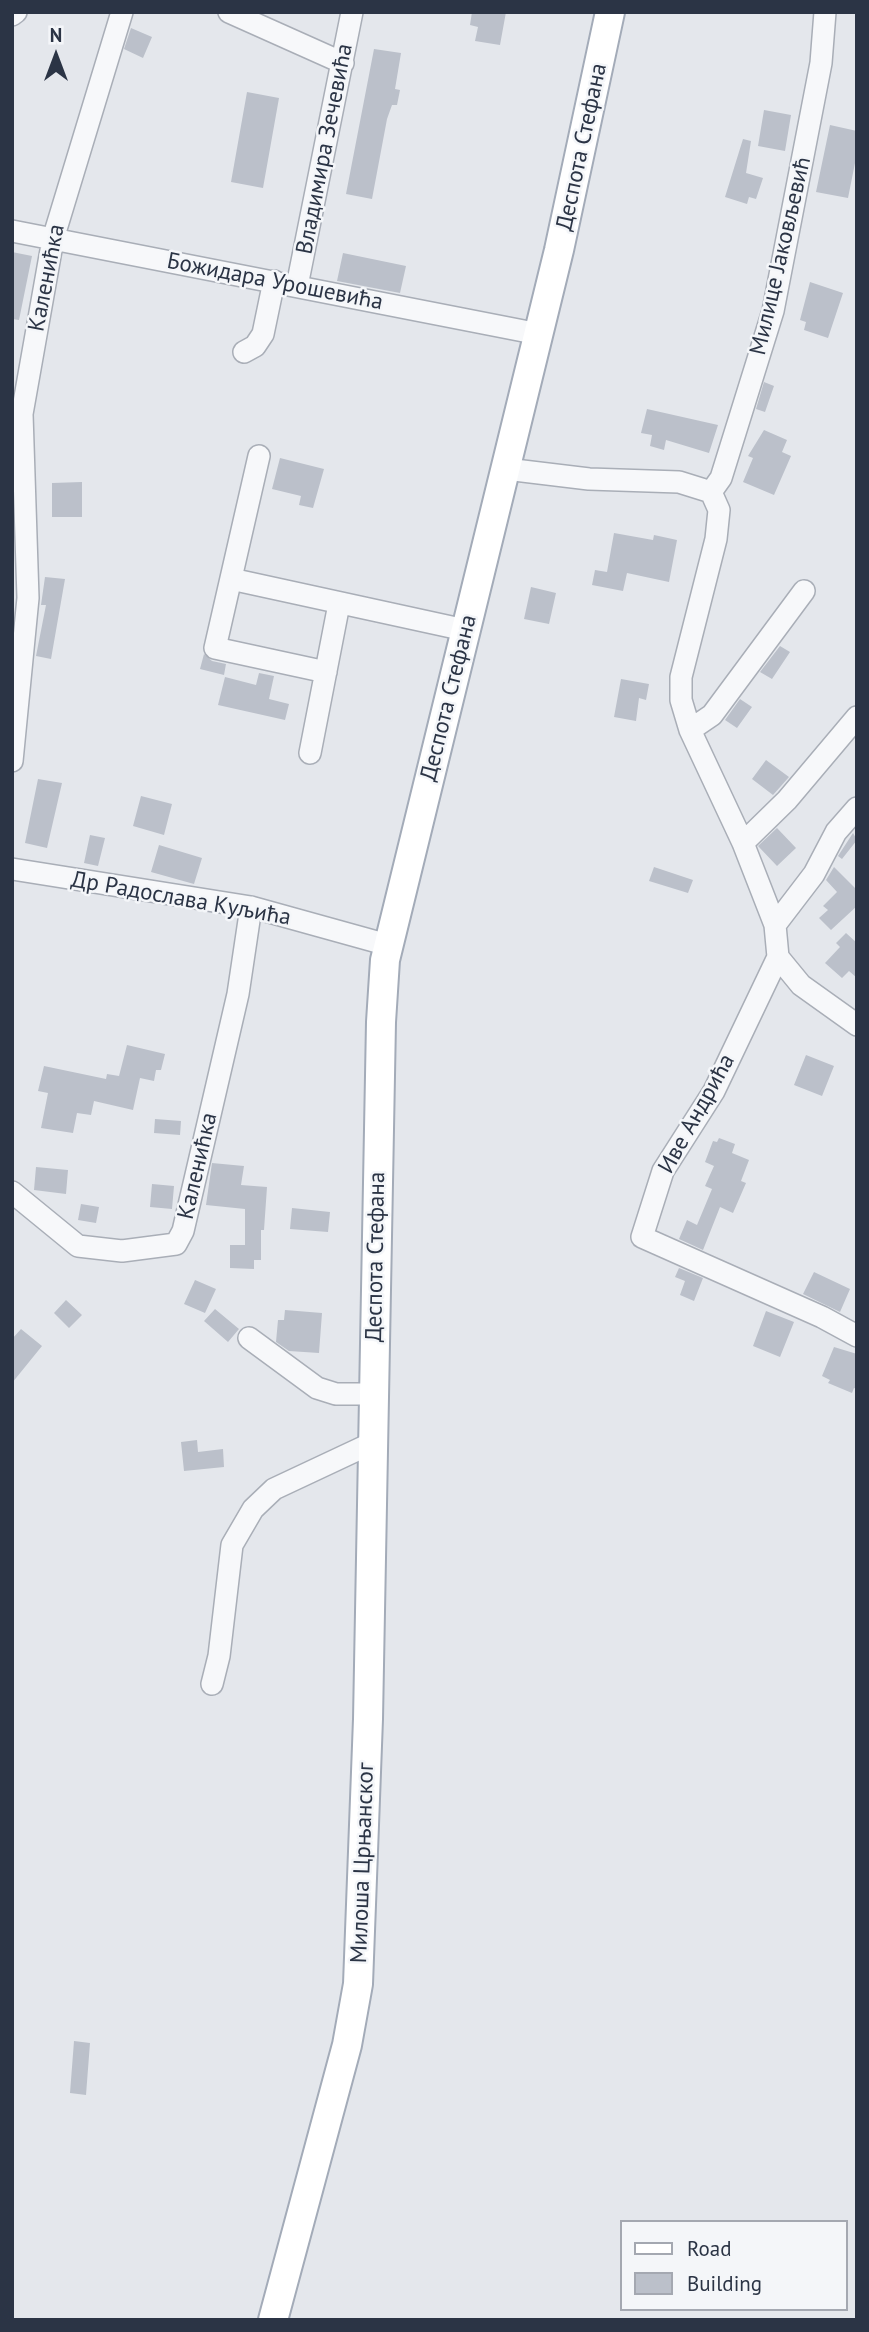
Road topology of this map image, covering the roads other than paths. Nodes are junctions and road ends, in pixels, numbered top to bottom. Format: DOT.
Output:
graph roads {
  1 [pos="122,12"];
  2 [pos="229,12"];
  3 [pos="352,12"];
  4 [pos="610,12"];
  5 [pos="825,12"];
  6 [pos="343,63"];
  7 [pos="12,231"];
  8 [pos="53,239"];
  9 [pos="274,282"];
  10 [pos="297,286"];
  11 [pos="539,334"];
  12 [pos="244,352"];
  13 [pos="259,456"];
  14 [pos="506,468"];
  15 [pos="711,492"];
  16 [pos="231,579"];
  17 [pos="804,591"];
  18 [pos="20,597"];
  19 [pos="339,604"];
  20 [pos="465,629"];
  21 [pos="326,672"];
  22 [pos="857,717"];
  23 [pos="690,730"];
  24 [pos="310,753"];
  25 [pos="12,761"];
  26 [pos="857,808"];
  27 [pos="743,844"];
  28 [pos="12,869"];
  29 [pos="251,907"];
  30 [pos="775,925"];
  31 [pos="388,945"];
  32 [pos="778,957"];
  33 [pos="857,1025"];
  34 [pos="12,1192"];
  35 [pos="857,1336"];
  36 [pos="249,1338"];
  37 [pos="373,1394"];
  38 [pos="372,1443"];
  39 [pos="212,1684"];
  40 [pos="273,2320"];
  1 -- 8 [label="street, Каленићка"];
  2 -- 6 [label="street"];
  3 -- 6 [label="street, Владимира Зечевића"];
  4 -- 11 [label="main road, Деспота Стефана"];
  5 -- 15 [label="street, Милице Јаковљевић"];
  6 -- 10 [label="street, Владимира Зечевића"];
  7 -- 8 [label="street, Божидара Урошевића"];
  8 -- 9 [label="street, Божидара Урошевића"];
  8 -- 18 [label="street, Каленићка"];
  9 -- 10 [label="street, Божидара Урошевића"];
  9 -- 12 [label="street"];
  10 -- 11 [label="street, Божидара Урошевића"];
  11 -- 14 [label="main road, Деспота Стефана"];
  13 -- 16 [label="street"];
  14 -- 15 [label="street"];
  14 -- 20 [label="main road, Деспота Стефана"];
  15 -- 23 [label="street"];
  16 -- 19 [label="street"];
  16 -- 21 [label="street"];
  17 -- 23 [label="street"];
  18 -- 25 [label="street, Каленићка"];
  19 -- 20 [label="street"];
  19 -- 21 [label="street"];
  20 -- 31 [label="main road, Деспота Стефана"];
  21 -- 24 [label="street"];
  22 -- 27 [label="street"];
  23 -- 27 [label="street"];
  26 -- 30 [label="street"];
  27 -- 30 [label="street"];
  28 -- 29 [label="street, Др Радослава Куљића"];
  29 -- 31 [label="street, Др Радослава Куљића"];
  29 -- 34 [label="street, Каленићка"];
  30 -- 32 [label="street"];
  31 -- 37 [label="main road, Деспота Стефана"];
  32 -- 33 [label="street"];
  32 -- 35 [label="street, Иве Андрића"];
  36 -- 37 [label="street"];
  37 -- 38 [label="main road, Милоша Црњанског"];
  38 -- 39 [label="street"];
  38 -- 40 [label="main road, Милоша Црњанског"];
}
